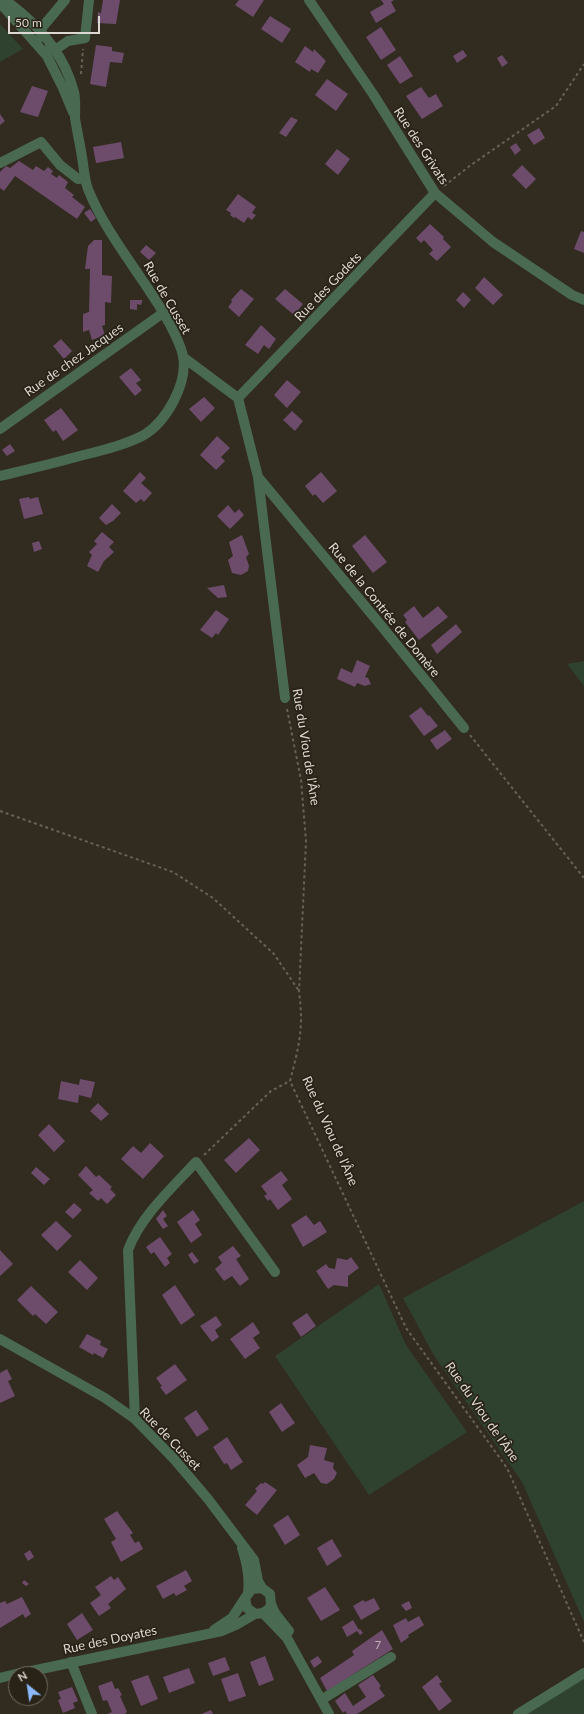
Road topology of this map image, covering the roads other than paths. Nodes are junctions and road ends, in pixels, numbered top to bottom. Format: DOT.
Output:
graph roads {
  1 [pos="5,0"];
  2 [pos="65,0"];
  3 [pos="89,0"];
  4 [pos="309,0"];
  5 [pos="0,3"];
  6 [pos="15,21"];
  7 [pos="40,30"];
  8 [pos="43,41"];
  9 [pos="51,53"];
  10 [pos="0,163"];
  11 [pos="84,178"];
  12 [pos="435,193"];
  13 [pos="584,300"];
  14 [pos="163,313"];
  15 [pos="183,356"];
  16 [pos="238,398"];
  17 [pos="0,429"];
  18 [pos="0,476"];
  19 [pos="258,477"];
  20 [pos="285,698"];
  21 [pos="464,728"];
  22 [pos="276,1272"];
  23 [pos="0,1339"];
  24 [pos="135,1419"];
  25 [pos="241,1543"];
  26 [pos="262,1588"];
  27 [pos="247,1595"];
  28 [pos="271,1604"];
  29 [pos="259,1613"];
  30 [pos="209,1633"];
  31 [pos="391,1657"];
  32 [pos="300,1659"];
  33 [pos="71,1662"];
  34 [pos="48,1667"];
  35 [pos="584,1673"];
  36 [pos="322,1700"];
  37 [pos="92,1714"];
  38 [pos="329,1714"];
  39 [pos="518,1714"];
  1 -- 7 [label="street, Rue de Cusset"];
  2 -- 7 [label="street"];
  3 -- 9 [label="street"];
  4 -- 12 [label="street, Rue des Grivats"];
  5 -- 6 [label="street, Rue de Cusset"];
  6 -- 8 [label="street"];
  6 -- 9 [label="street, Rue de Cusset"];
  7 -- 8 [label="street"];
  7 -- 9 [label="street, Rue de Cusset"];
  8 -- 9 [label="street"];
  9 -- 11 [label="street, Rue de Cusset"];
  10 -- 11 [label="street"];
  11 -- 14 [label="street, Rue de Cusset"];
  12 -- 13 [label="street, Rue des Grivats"];
  12 -- 16 [label="street, Rue des Godets"];
  14 -- 15 [label="street, Rue de Cusset"];
  14 -- 17 [label="street, Rue de chez Jacques"];
  15 -- 16 [label="street"];
  15 -- 18 [label="street, Rue de Cusset"];
  16 -- 19 [label="street, Rue de la Contrée de Domère"];
  19 -- 20 [label="street, Rue du Viou de l'Âne"];
  19 -- 21 [label="street, Rue de la Contrée de Domère"];
  22 -- 24 [label="street"];
  23 -- 24 [label="street, Rue de Cusset"];
  24 -- 25 [label="street, Rue de Cusset"];
  25 -- 26 [label="street, Rue de Cusset"];
  25 -- 27 [label="street, Rue de Cusset"];
  26 -- 27 [label="street"];
  26 -- 28 [label="street"];
  27 -- 29 [label="street"];
  27 -- 30 [label="street, Rue des Doyates"];
  28 -- 29 [label="street"];
  28 -- 32 [label="street"];
  29 -- 30 [label="street, Rue des Doyates"];
  29 -- 32 [label="street"];
  30 -- 33 [label="street, Rue des Doyates"];
  31 -- 36 [label="street"];
  32 -- 36 [label="street"];
  33 -- 34 [label="street, Rue des Doyates"];
  33 -- 37 [label="street"];
  35 -- 39 [label="street"];
  36 -- 38 [label="street"];
}
